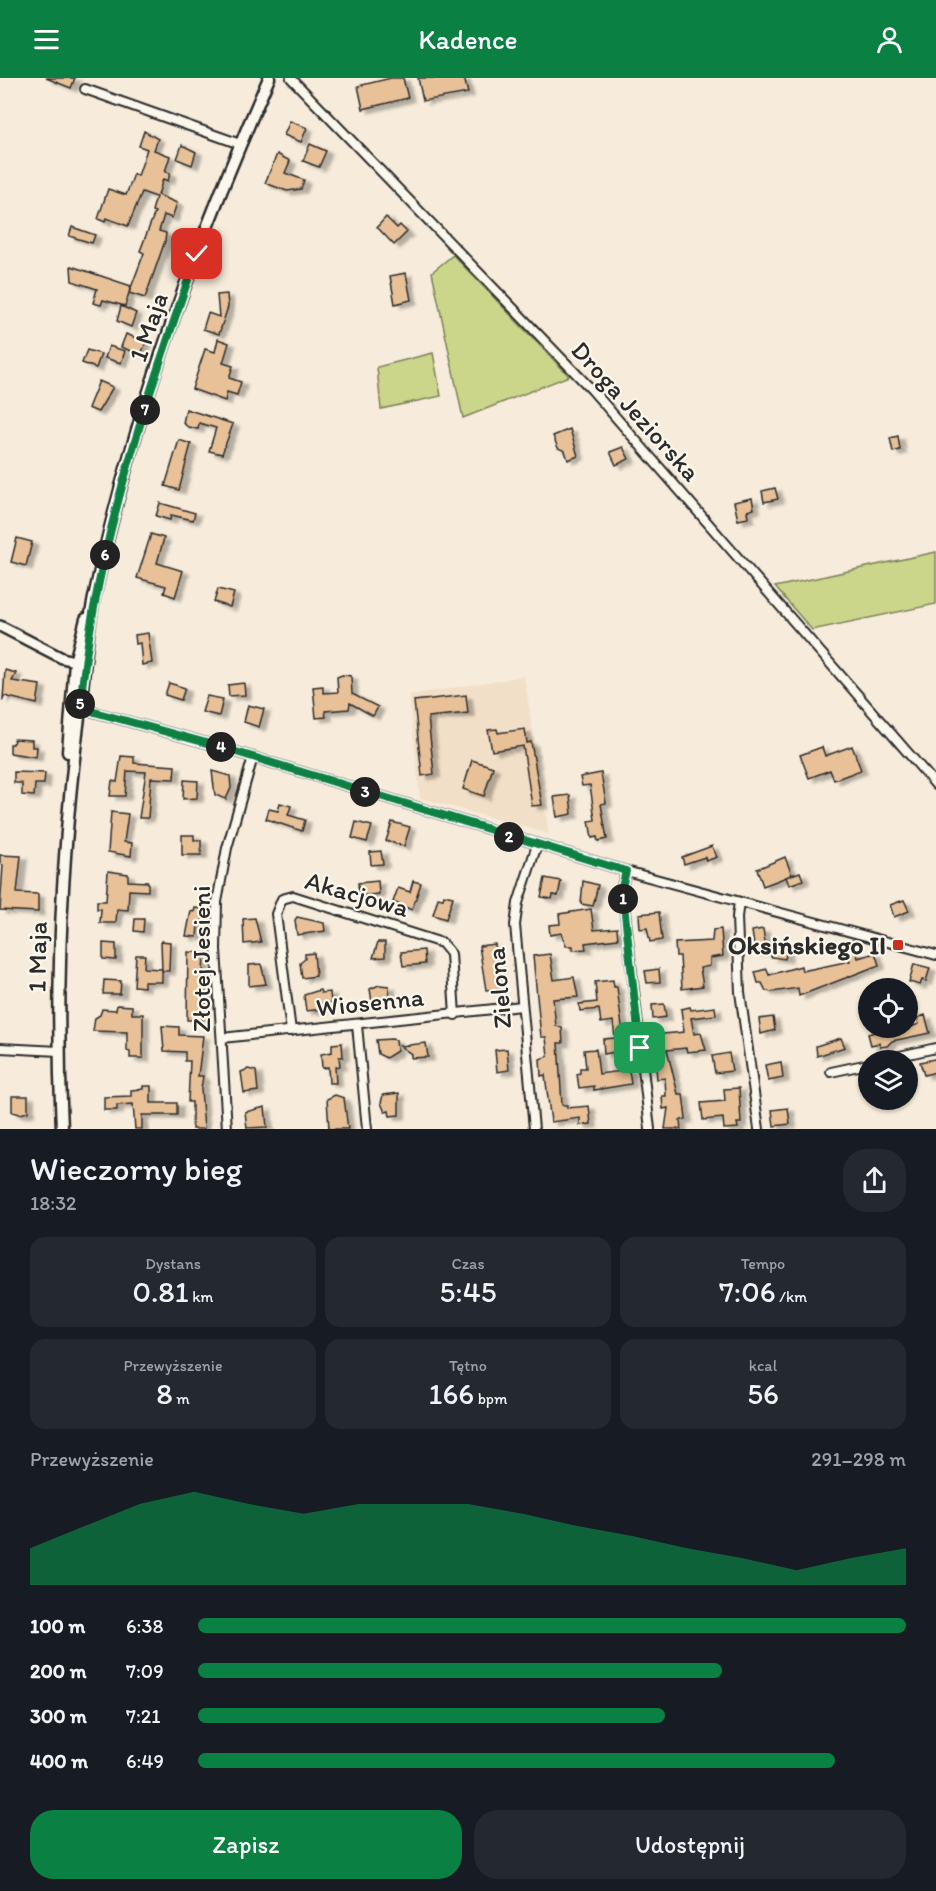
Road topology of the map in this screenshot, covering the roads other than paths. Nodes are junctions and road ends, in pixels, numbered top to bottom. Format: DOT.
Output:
graph roads {
  1 [pos="268,78"];
  2 [pos="291,78"];
  3 [pos="85,89"];
  4 [pos="240,144"];
  5 [pos="0,626"];
  6 [pos="80,663"];
  7 [pos="75,707"];
  8 [pos="253,757"];
  9 [pos="936,785"];
  10 [pos="537,845"];
  11 [pos="626,871"];
  12 [pos="739,902"];
  13 [pos="936,955"];
  14 [pos="522,1006"];
  15 [pos="454,1015"];
  16 [pos="357,1025"];
  17 [pos="291,1031"];
  18 [pos="222,1038"];
  19 [pos="936,1047"];
  20 [pos="0,1048"];
  21 [pos="59,1050"];
  22 [pos="918,1051"];
  23 [pos="858,1066"];
  24 [pos="831,1072"];
  25 [pos="62,1129"];
  26 [pos="227,1129"];
  27 [pos="367,1129"];
  28 [pos="534,1129"];
  29 [pos="650,1129"];
  30 [pos="759,1129"];
  1 -- 4 [label="main road, 1 Maja"];
  2 -- 9 [label="street, Droga Jeziorska"];
  3 -- 4 [label="street"];
  4 -- 6 [label="main road, 1 Maja"];
  5 -- 6 [label="street"];
  6 -- 7 [label="main road, 1 Maja"];
  7 -- 8 [label="street"];
  7 -- 21 [label="main road, 1 Maja"];
  8 -- 10 [label="street"];
  8 -- 18 [label="street, Złotej Jesieni"];
  10 -- 11 [label="street"];
  10 -- 14 [label="street, Zielona"];
  11 -- 12 [label="street"];
  11 -- 29 [label="street"];
  12 -- 13 [label="street"];
  12 -- 30 [label="street"];
  14 -- 15 [label="street, Wiosenna"];
  14 -- 28 [label="street, Zielona"];
  15 -- 16 [label="street, Wiosenna"];
  15 -- 17 [label="street, Akacjowa"];
  16 -- 17 [label="street, Wiosenna"];
  16 -- 27 [label="street"];
  17 -- 18 [label="street, Wiosenna"];
  18 -- 26 [label="street, Złotej Jesieni"];
  19 -- 22 [label="street"];
  20 -- 21 [label="street"];
  21 -- 25 [label="main road, 1 Maja"];
  23 -- 24 [label="street"];
}
